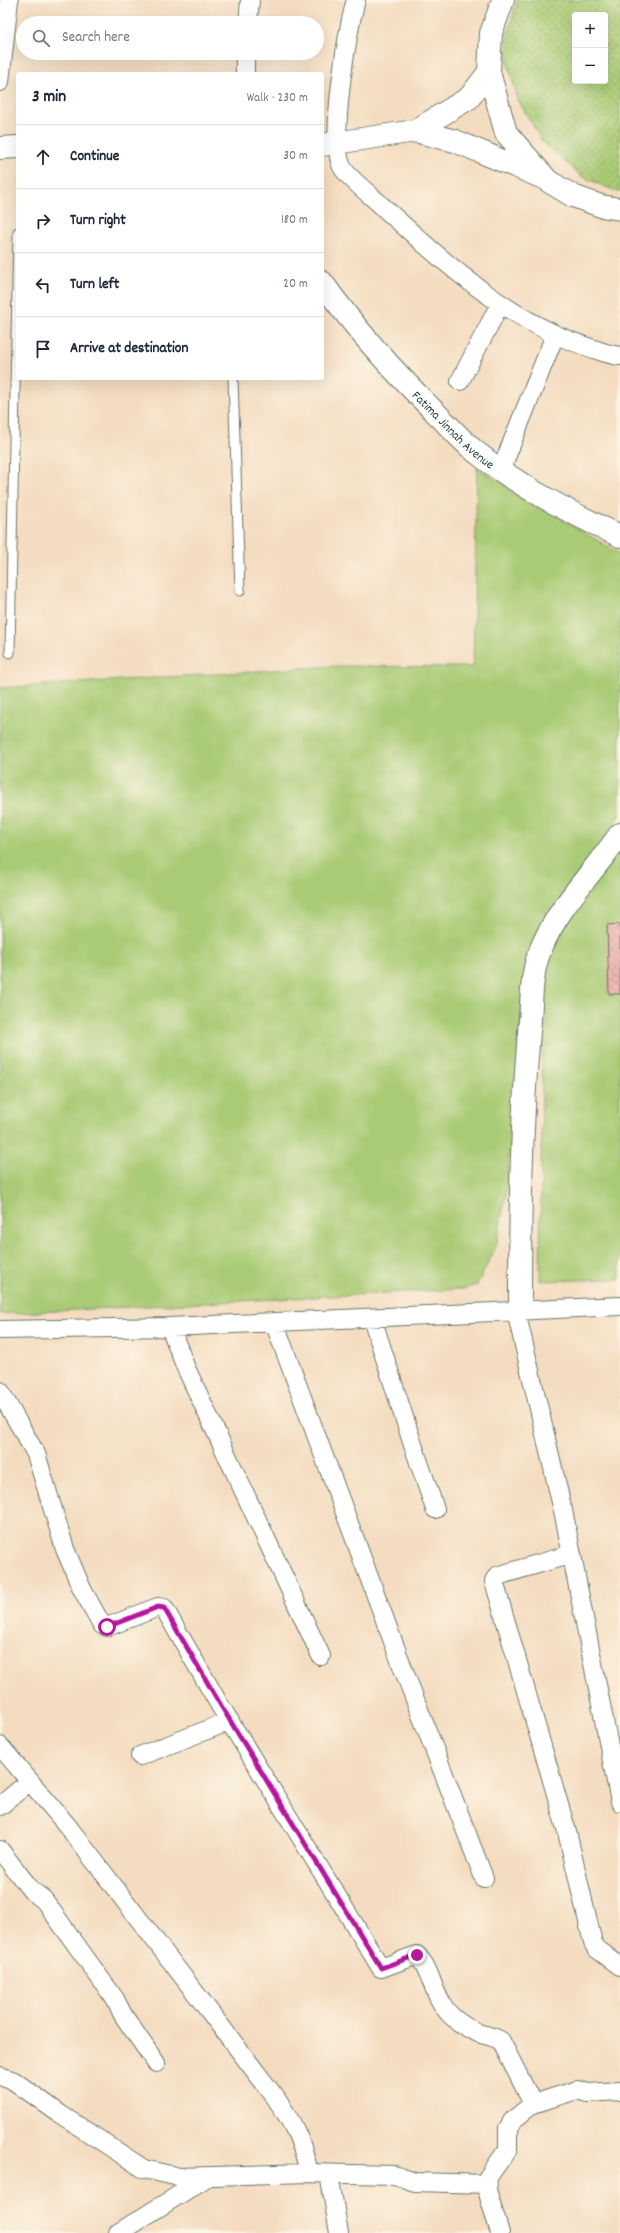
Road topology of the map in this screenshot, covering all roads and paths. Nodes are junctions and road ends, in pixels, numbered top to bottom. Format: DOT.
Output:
graph roads {
  1 [pos="9,0"];
  2 [pos="250,0"];
  3 [pos="356,0"];
  4 [pos="503,0"];
  5 [pos="249,16"];
  6 [pos="245,60"];
  7 [pos="245,72"];
  8 [pos="489,72"];
  9 [pos="0,82"];
  10 [pos="414,131"];
  11 [pos="329,144"];
  12 [pos="16,147"];
  13 [pos="0,148"];
  14 [pos="548,181"];
  15 [pos="620,209"];
  16 [pos="324,285"];
  17 [pos="500,304"];
  18 [pos="555,335"];
  19 [pos="16,337"];
  20 [pos="620,356"];
  21 [pos="233,380"];
  22 [pos="460,381"];
  23 [pos="501,470"];
  24 [pos="620,536"];
  25 [pos="240,590"];
  26 [pos="10,653"];
  27 [pos="620,834"];
  28 [pos="620,1306"];
  29 [pos="518,1310"];
  30 [pos="372,1318"];
  31 [pos="274,1322"];
  32 [pos="170,1327"];
  33 [pos="0,1330"];
  34 [pos="0,1391"];
  35 [pos="435,1509"];
  36 [pos="572,1554"];
  37 [pos="321,1656"];
  38 [pos="230,1721"];
  39 [pos="0,1746"];
  40 [pos="140,1756"];
  41 [pos="30,1781"];
  42 [pos="620,1802"];
  43 [pos="0,1806"];
  44 [pos="0,1850"];
  45 [pos="484,1878"];
  46 [pos="620,1966"];
  47 [pos="156,2063"];
  48 [pos="0,2076"];
  49 [pos="620,2091"];
  50 [pos="533,2104"];
  51 [pos="309,2173"];
  52 [pos="329,2174"];
  53 [pos="209,2176"];
  54 [pos="488,2184"];
  55 [pos="118,2233"];
  56 [pos="339,2233"];
  57 [pos="500,2233"];
  1 -- 9 [label="street"];
  2 -- 5 [label="street"];
  3 -- 11 [label="street"];
  4 -- 8 [label="street"];
  6 -- 7 [label="street"];
  8 -- 10 [label="street"];
  8 -- 14 [label="street"];
  10 -- 11 [label="street"];
  10 -- 14 [label="street"];
  11 -- 17 [label="street"];
  12 -- 13 [label="street"];
  14 -- 15 [label="street"];
  16 -- 23 [label="street, Fatima Jinnah Avenue"];
  17 -- 18 [label="street"];
  17 -- 22 [label="street"];
  18 -- 20 [label="street"];
  18 -- 23 [label="street"];
  19 -- 26 [label="lane"];
  21 -- 25 [label="lane"];
  23 -- 24 [label="street, Fatima Jinnah Avenue"];
  27 -- 29 [label="street"];
  28 -- 29 [label="street"];
  29 -- 30 [label="street"];
  29 -- 36 [label="street"];
  30 -- 31 [label="street"];
  30 -- 35 [label="street"];
  31 -- 32 [label="street"];
  31 -- 45 [label="street"];
  32 -- 33 [label="street"];
  32 -- 37 [label="street"];
  34 -- 38 [label="street"];
  36 -- 42 [label="street"];
  36 -- 46 [label="street"];
  38 -- 40 [label="street"];
  38 -- 50 [label="street"];
  39 -- 41 [label="street"];
  41 -- 43 [label="street"];
  41 -- 51 [label="street"];
  44 -- 47 [label="street"];
  48 -- 53 [label="street"];
  49 -- 50 [label="street"];
  50 -- 54 [label="street"];
  51 -- 52 [label="street"];
  51 -- 53 [label="street"];
  52 -- 54 [label="street"];
  52 -- 56 [label="street"];
  53 -- 55 [label="street"];
  54 -- 57 [label="street"];
}
